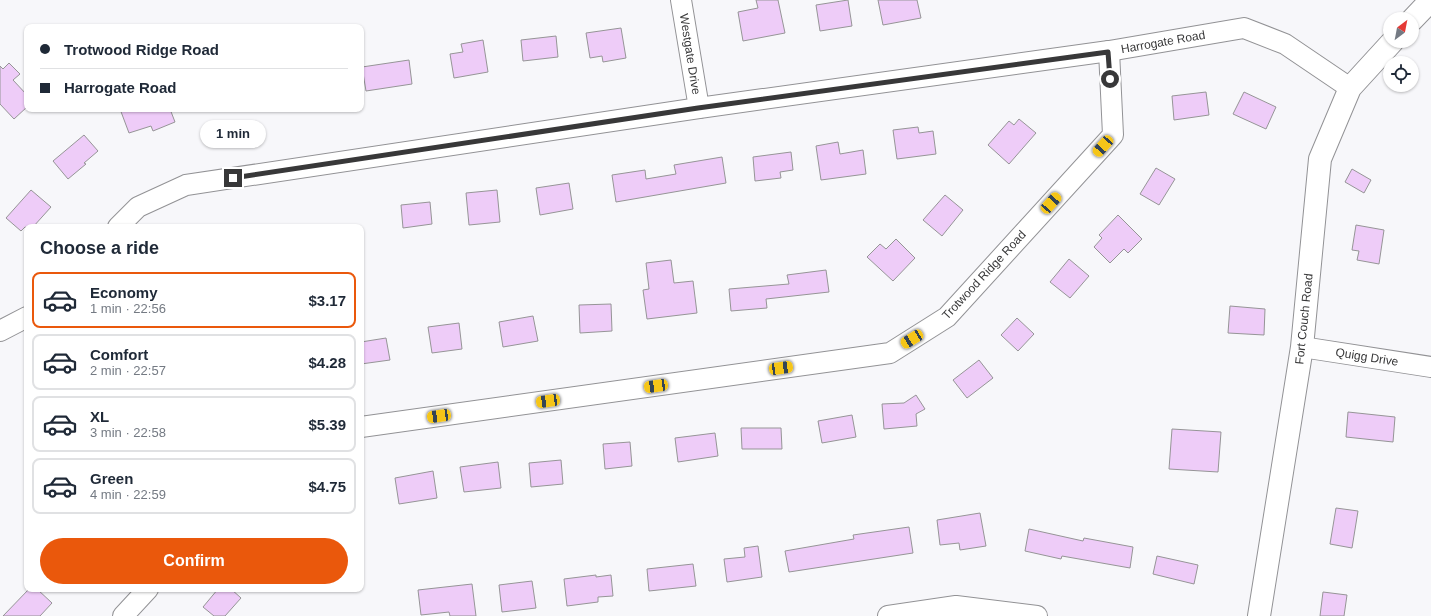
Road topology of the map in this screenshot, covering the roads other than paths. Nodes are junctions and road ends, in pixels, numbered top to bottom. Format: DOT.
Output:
graph roads {
  1 [pos="681,0"];
  2 [pos="1431,0"];
  3 [pos="1419,13"];
  4 [pos="1387,48"];
  5 [pos="1108,52"];
  6 [pos="1350,88"];
  7 [pos="698,108"];
  8 [pos="121,224"];
  9 [pos="24,319"];
  10 [pos="0,331"];
  11 [pos="1302,347"];
  12 [pos="1431,367"];
  13 [pos="364,427"];
  14 [pos="145,592"];
  15 [pos="123,616"];
  16 [pos="888,616"];
  17 [pos="1037,616"];
  18 [pos="1259,616"];
  1 -- 7 [label="street, Westgate Drive"];
  2 -- 3 [label="street"];
  4 -- 6 [label="street, Fort Couch Road"];
  5 -- 6 [label="street, Harrogate Road"];
  5 -- 7 [label="street, Harrogate Road"];
  5 -- 13 [label="street, Trotwood Ridge Road"];
  6 -- 11 [label="street, Fort Couch Road"];
  7 -- 8 [label="street, Harrogate Road"];
  9 -- 10 [label="street"];
  11 -- 12 [label="street, Quigg Drive"];
  11 -- 18 [label="street, Fort Couch Road"];
  14 -- 15 [label="street"];
  16 -- 17 [label="street"];
}
